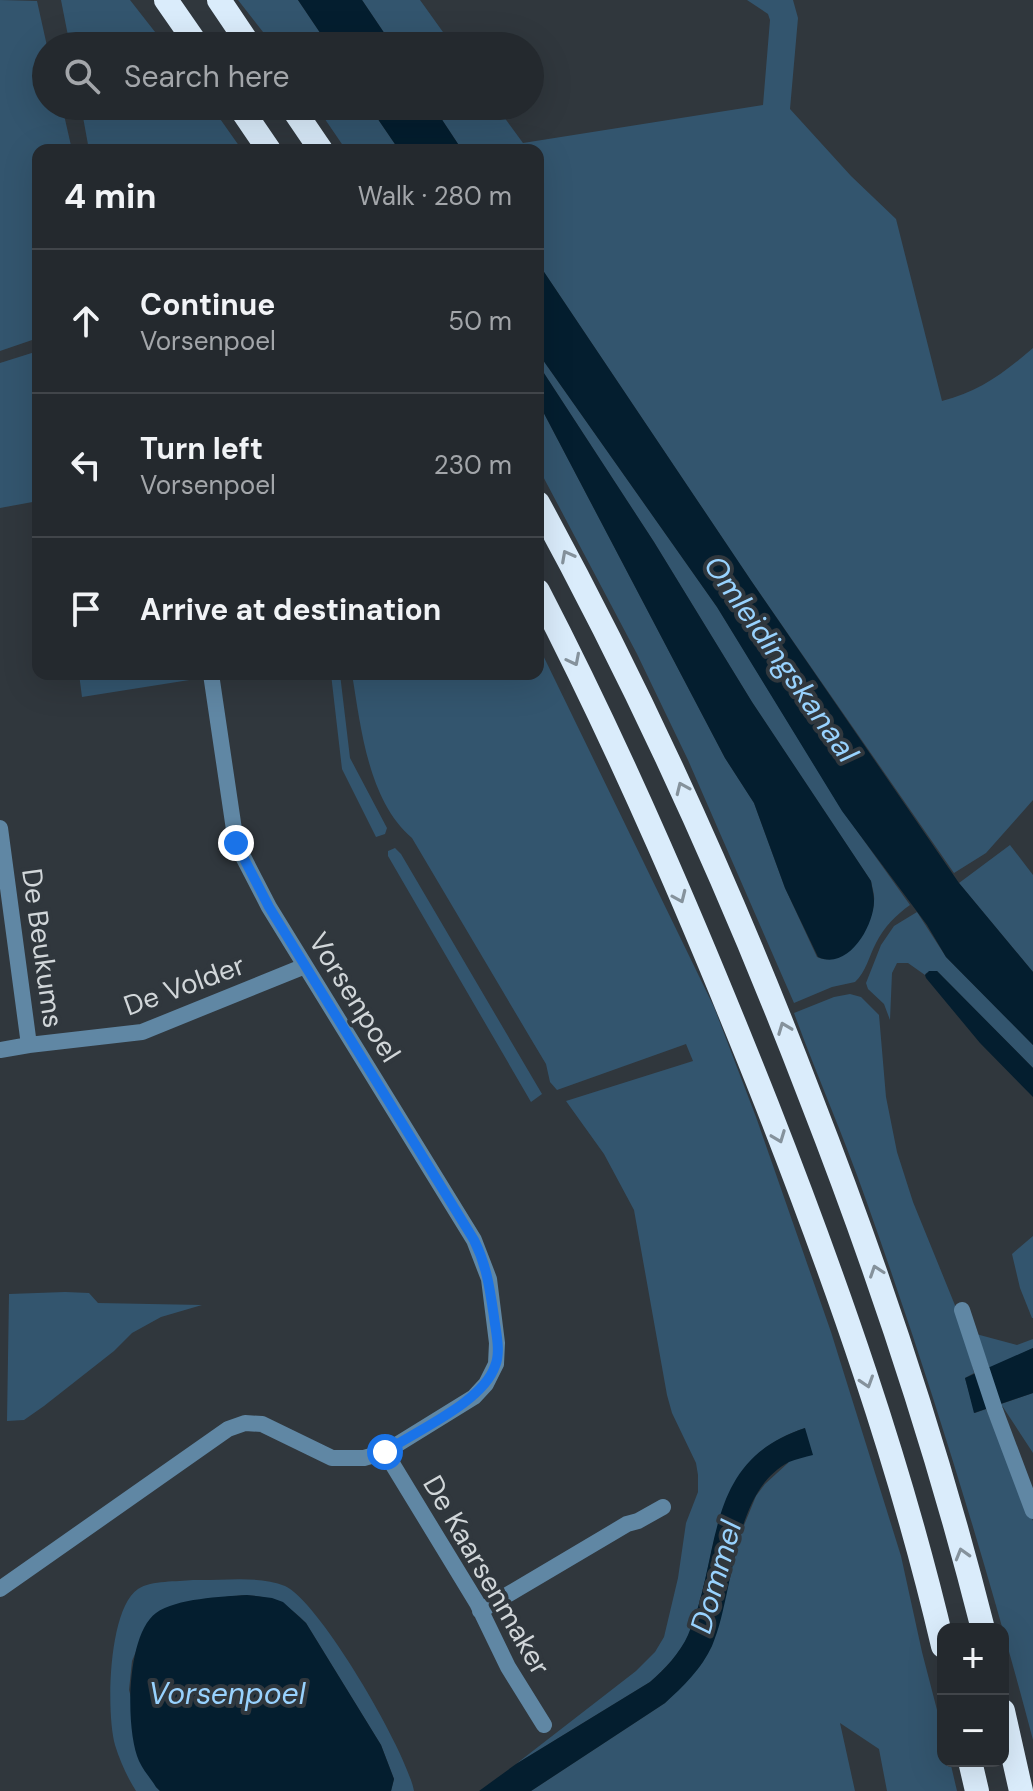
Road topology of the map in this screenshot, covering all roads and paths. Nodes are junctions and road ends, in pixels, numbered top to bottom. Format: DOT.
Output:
graph roads {
  1 [pos="166,0"];
  2 [pos="219,0"];
  3 [pos="188,32"];
  4 [pos="241,32"];
  5 [pos="249,120"];
  6 [pos="301,120"];
  7 [pos="265,144"];
  8 [pos="317,144"];
  9 [pos="544,514"];
  10 [pos="544,603"];
  11 [pos="212,680"];
  12 [pos="0,828"];
  13 [pos="305,966"];
  14 [pos="29,1045"];
  15 [pos="0,1050"];
  16 [pos="962,1310"];
  17 [pos="385,1452"];
  18 [pos="663,1507"];
  19 [pos="1033,1511"];
  20 [pos="0,1589"];
  21 [pos="480,1611"];
  22 [pos="981,1623"];
  23 [pos="937,1624"];
  24 [pos="544,1725"];
  25 [pos="1009,1738"];
  26 [pos="971,1767"];
  27 [pos="977,1791"];
  28 [pos="1021,1791"];
  1 -- 3 [label="highway"];
  2 -- 4 [label="highway"];
  5 -- 7 [label="highway"];
  6 -- 8 [label="highway"];
  22 -- 9 [label="highway, one-way"];
  10 -- 23 [label="highway, one-way"];
  11 -- 13 [label="street, Vorsenpoel"];
  12 -- 14 [label="street, De Beukums"];
  13 -- 14 [label="street, De Volder"];
  13 -- 17 [label="street, Vorsenpoel"];
  14 -- 15 [label="street, De Beukums"];
  16 -- 19 [label="street"];
  17 -- 20 [label="street, Vorsenpoel"];
  17 -- 21 [label="street, De Kaarsenmaker"];
  18 -- 21 [label="street"];
  21 -- 24 [label="street, De Kaarsenmaker"];
  25 -- 28 [label="highway"];
  26 -- 27 [label="highway"];
}
